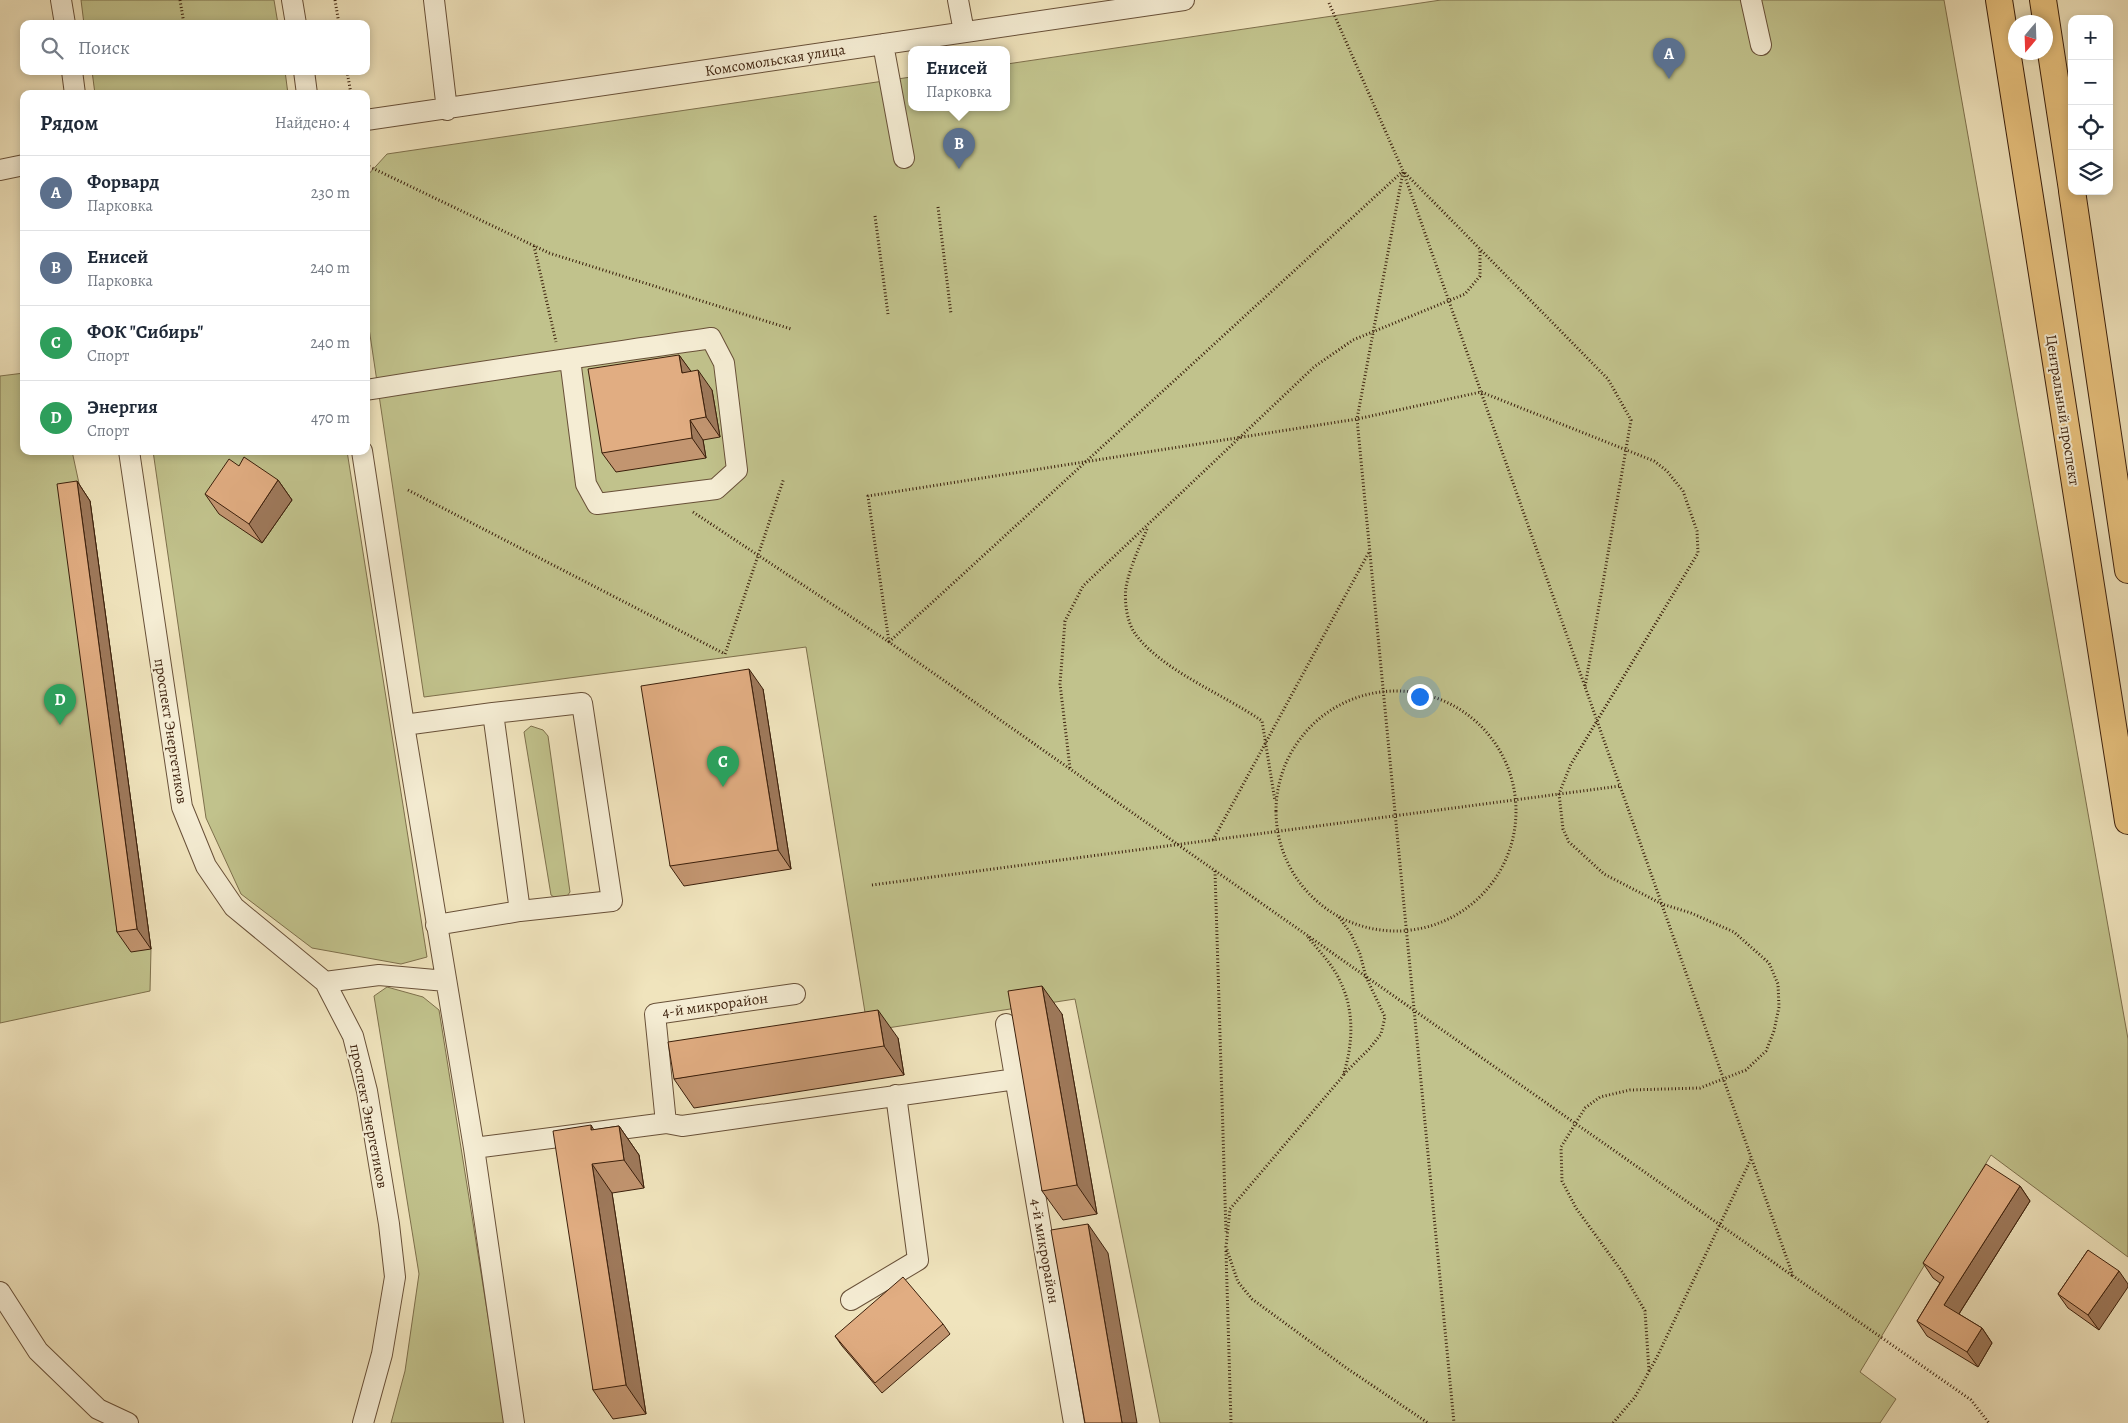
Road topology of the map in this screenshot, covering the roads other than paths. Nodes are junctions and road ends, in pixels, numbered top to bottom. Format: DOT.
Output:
graph roads {
  1 [pos="61,0"];
  2 [pos="292,0"];
  3 [pos="434,0"];
  4 [pos="958,0"];
  5 [pos="1184,0"];
  6 [pos="1751,0"];
  7 [pos="1999,0"];
  8 [pos="2044,0"];
  9 [pos="64,20"];
  10 [pos="295,20"];
  11 [pos="964,32"];
  12 [pos="882,44"];
  13 [pos="1761,45"];
  14 [pos="73,75"];
  15 [pos="305,75"];
  16 [pos="74,90"];
  17 [pos="306,90"];
  18 [pos="447,110"];
  19 [pos="370,120"];
  20 [pos="904,158"];
  21 [pos="2068,164"];
  22 [pos="20,166"];
  23 [pos="0,170"];
  24 [pos="2073,195"];
  25 [pos="563,353"];
  26 [pos="370,389"];
  27 [pos="130,455"];
  28 [pos="363,455"];
  29 [pos="2128,570"];
  30 [pos="493,713"];
  31 [pos="404,725"];
  32 [pos="2128,821"];
  33 [pos="520,911"];
  34 [pos="436,924"];
  35 [pos="325,982"];
  36 [pos="446,982"];
  37 [pos="795,994"];
  38 [pos="1006,1024"];
  39 [pos="1016,1079"];
  40 [pos="896,1095"];
  41 [pos="666,1123"];
  42 [pos="474,1148"];
  43 [pos="0,1292"];
  44 [pos="851,1300"];
  45 [pos="128,1423"];
  46 [pos="362,1423"];
  47 [pos="514,1423"];
  48 [pos="1074,1423"];
  1 -- 9 [label="street"];
  2 -- 10 [label="street"];
  3 -- 18 [label="street"];
  4 -- 11 [label="street"];
  5 -- 11 [label="street, Комсомольская улица"];
  6 -- 13 [label="street"];
  7 -- 32 [label="main road, Центральный проспект"];
  8 -- 21 [label="main road"];
  11 -- 12 [label="street, Комсомольская улица"];
  12 -- 18 [label="street, Комсомольская улица"];
  12 -- 20 [label="street"];
  14 -- 16 [label="street"];
  15 -- 17 [label="street"];
  18 -- 19 [label="street, Комсомольская улица"];
  22 -- 23 [label="street"];
  24 -- 29 [label="main road"];
  25 -- 25 [label="street"];
  25 -- 26 [label="street"];
  27 -- 35 [label="street, проспект Энергетиков"];
  28 -- 31 [label="street"];
  30 -- 31 [label="street"];
  30 -- 33 [label="street"];
  30 -- 33 [label="street"];
  31 -- 34 [label="street"];
  33 -- 34 [label="street"];
  34 -- 36 [label="street"];
  35 -- 36 [label="street"];
  35 -- 46 [label="street, проспект Энергетиков"];
  36 -- 42 [label="street"];
  37 -- 41 [label="street, 4-й микрорайон"];
  38 -- 39 [label="street, 4-й микрорайон"];
  39 -- 40 [label="street"];
  39 -- 48 [label="street, 4-й микрорайон"];
  40 -- 41 [label="street"];
  40 -- 44 [label="street"];
  41 -- 42 [label="street"];
  42 -- 47 [label="street"];
  43 -- 45 [label="street"];
}
